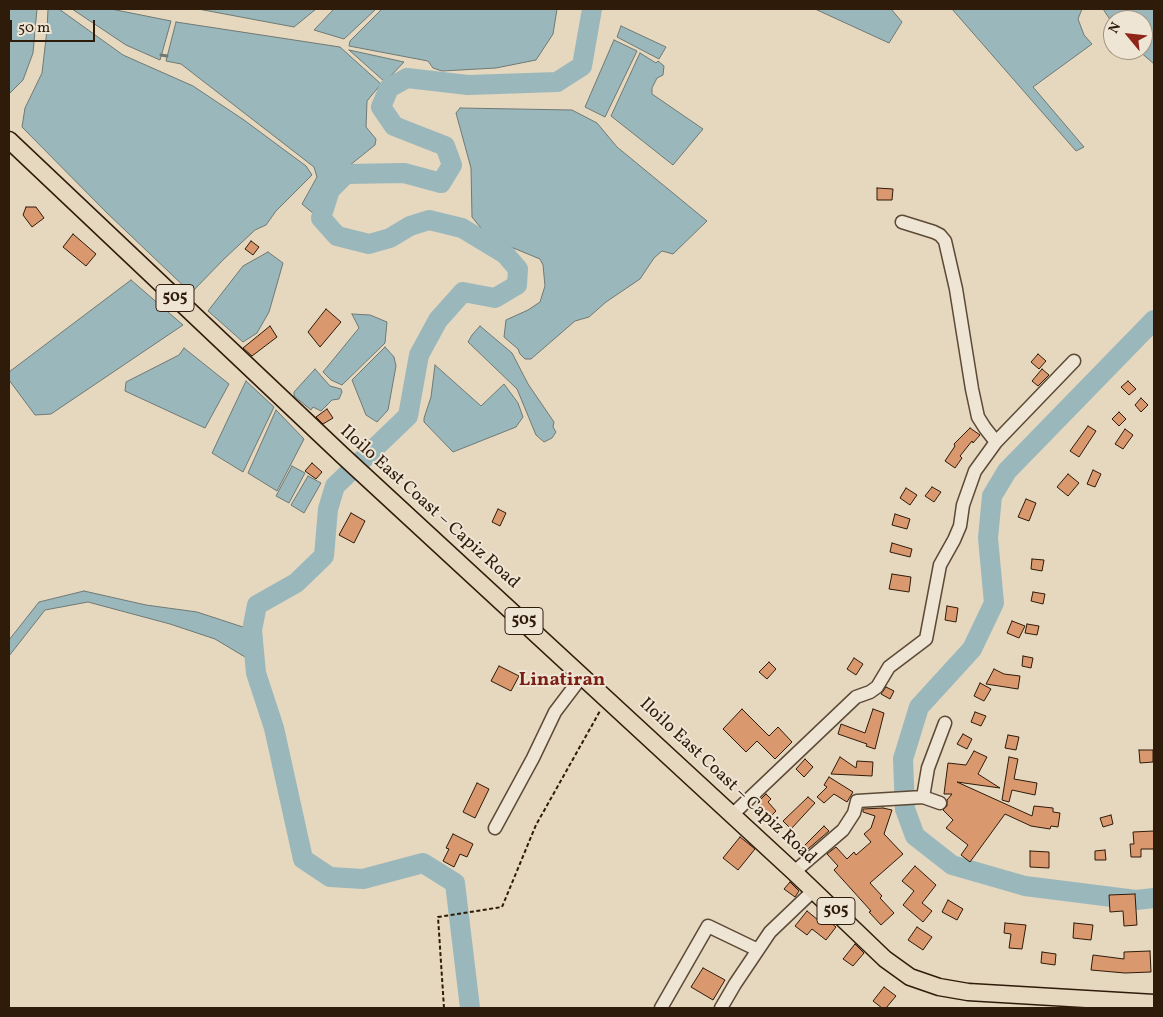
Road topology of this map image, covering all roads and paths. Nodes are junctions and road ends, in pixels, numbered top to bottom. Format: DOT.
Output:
graph roads {
  1 [pos="9,140"];
  2 [pos="902,222"];
  3 [pos="1074,361"];
  4 [pos="996,442"];
  5 [pos="583,675"];
  6 [pos="607,698"];
  7 [pos="945,723"];
  8 [pos="923,798"];
  9 [pos="940,803"];
  10 [pos="732,815"];
  11 [pos="495,828"];
  12 [pos="794,872"];
  13 [pos="814,890"];
  14 [pos="758,950"];
  15 [pos="1154,1003"];
  16 [pos="444,1008"];
  17 [pos="660,1008"];
  18 [pos="721,1008"];
  1 -- 5 [label="main road, Iloilo East Coast – Capiz Road / 505"];
  2 -- 4 [label="street"];
  3 -- 4 [label="street"];
  4 -- 10 [label="street"];
  5 -- 6 [label="main road, Iloilo East Coast – Capiz Road / 505"];
  5 -- 11 [label="street"];
  6 -- 10 [label="main road, Iloilo East Coast – Capiz Road / 505"];
  6 -- 16 [label="path"];
  7 -- 8 [label="street"];
  8 -- 9 [label="street"];
  8 -- 12 [label="street"];
  10 -- 12 [label="main road, Iloilo East Coast – Capiz Road / 505"];
  12 -- 13 [label="main road, Iloilo East Coast – Capiz Road / 505"];
  13 -- 14 [label="street"];
  13 -- 15 [label="main road, Iloilo East Coast – Capiz Road / 505"];
  14 -- 17 [label="street"];
  14 -- 18 [label="street"];
}
